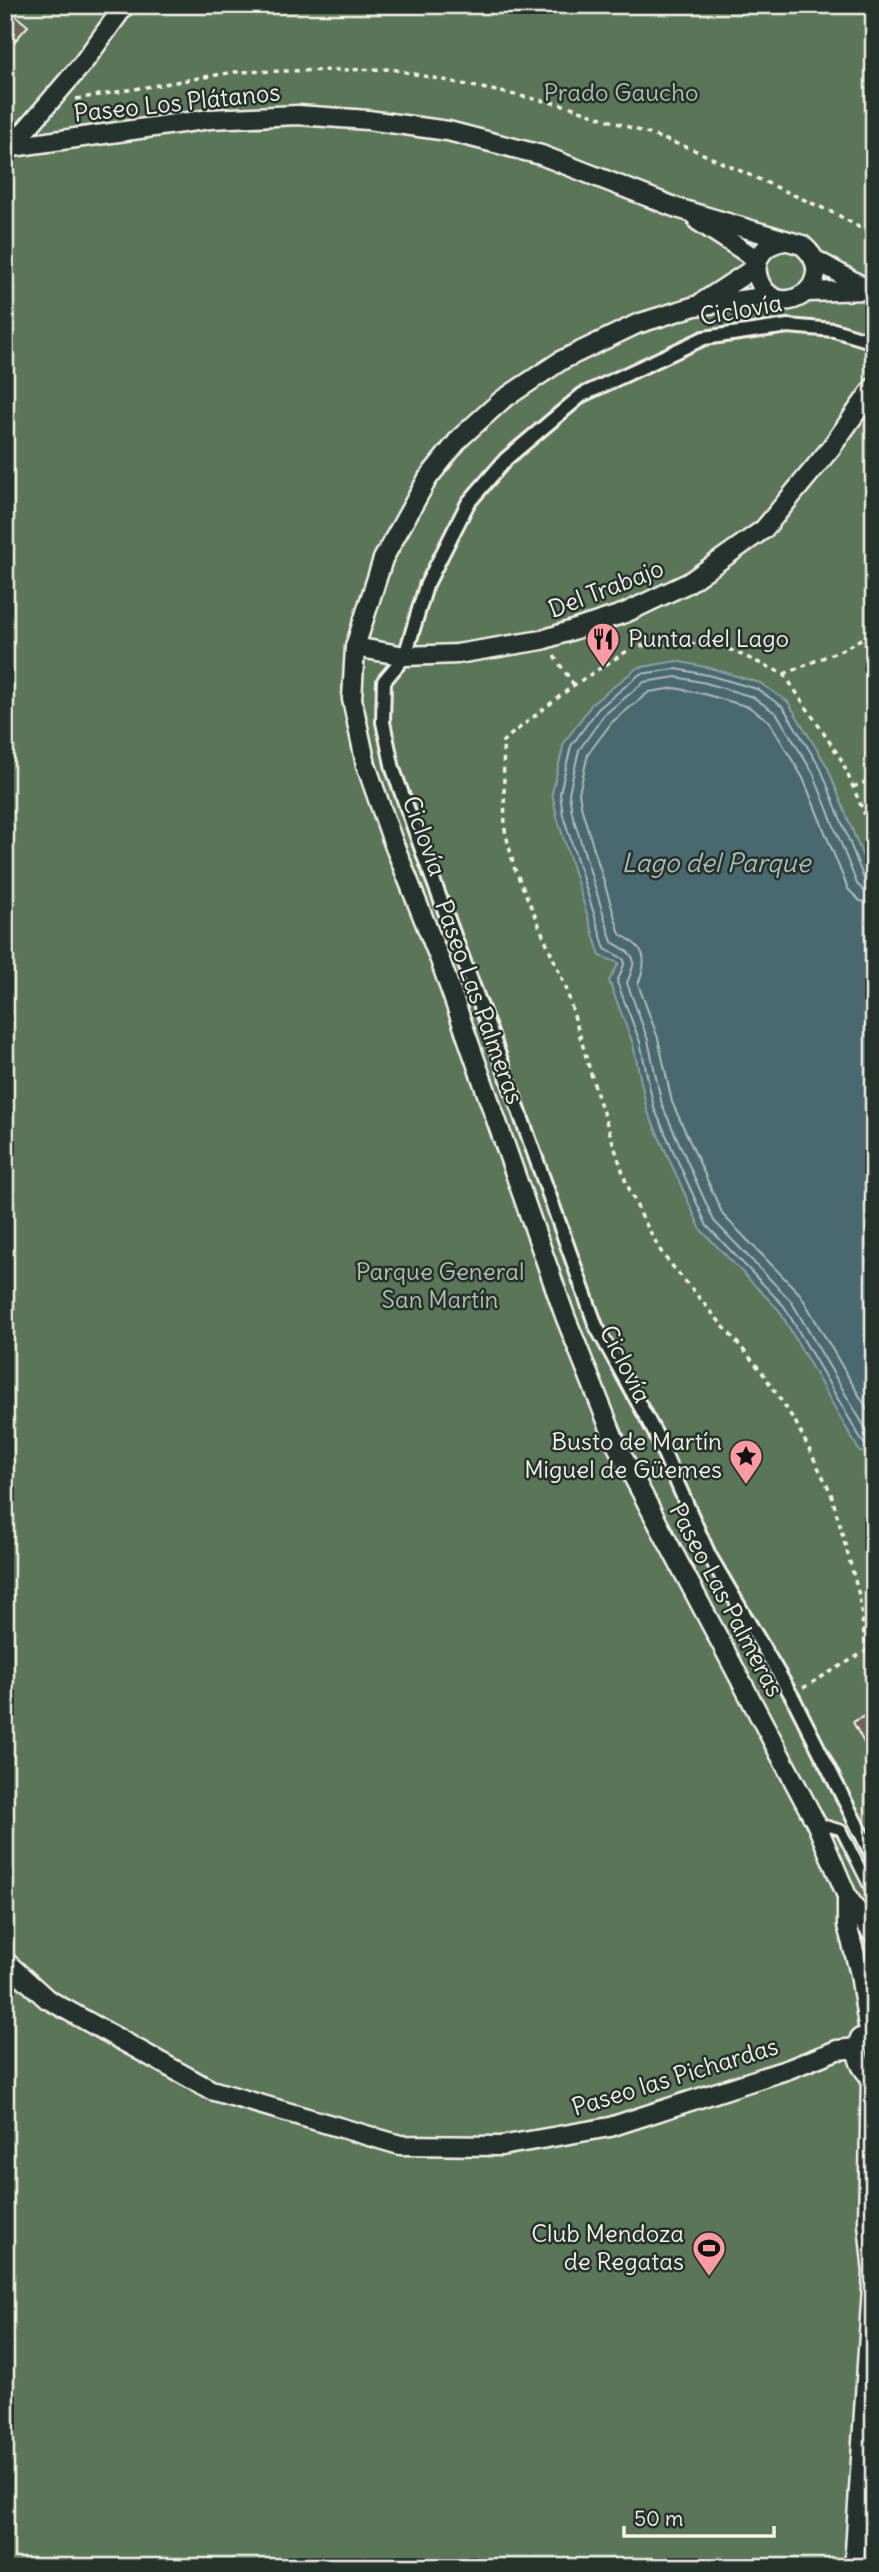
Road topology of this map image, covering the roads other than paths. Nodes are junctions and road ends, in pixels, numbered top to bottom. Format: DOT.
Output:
graph roads {
  1 [pos="125,5"];
  2 [pos="8,148"];
  3 [pos="677,208"];
  4 [pos="784,241"];
  5 [pos="814,259"];
  6 [pos="757,263"];
  7 [pos="808,292"];
  8 [pos="870,292"];
  9 [pos="771,296"];
  10 [pos="695,306"];
  11 [pos="874,342"];
  12 [pos="874,387"];
  13 [pos="355,647"];
  14 [pos="405,656"];
  15 [pos="816,1822"];
  16 [pos="874,1859"];
  17 [pos="847,1896"];
  18 [pos="874,1896"];
  19 [pos="874,1936"];
  20 [pos="5,1961"];
  21 [pos="871,2024"];
  22 [pos="857,2048"];
  23 [pos="873,2079"];
  24 [pos="873,2270"];
  25 [pos="854,2567"];
  1 -- 2 [label="street"];
  2 -- 3 [label="street, Paseo Los Plátanos"];
  3 -- 4 [label="street"];
  3 -- 6 [label="street"];
  4 -- 5 [label="street"];
  4 -- 6 [label="street"];
  5 -- 7 [label="street"];
  5 -- 8 [label="street"];
  6 -- 9 [label="street"];
  6 -- 10 [label="street"];
  7 -- 8 [label="street"];
  7 -- 9 [label="street"];
  9 -- 10 [label="street"];
  10 -- 13 [label="street, Paseo Las Palmeras"];
  11 -- 14 [label="street"];
  12 -- 14 [label="street, Del Trabajo"];
  13 -- 14 [label="street, Del Trabajo"];
  13 -- 15 [label="street, Paseo Las Palmeras"];
  14 -- 16 [label="street"];
  15 -- 17 [label="street, Paseo Las Palmeras"];
  15 -- 18 [label="lane"];
  17 -- 19 [label="street"];
  17 -- 21 [label="street"];
  20 -- 22 [label="street, Paseo las Pichardas"];
  21 -- 22 [label="street"];
  22 -- 23 [label="street"];
  23 -- 24 [label="street"];
  24 -- 25 [label="street"];
}
